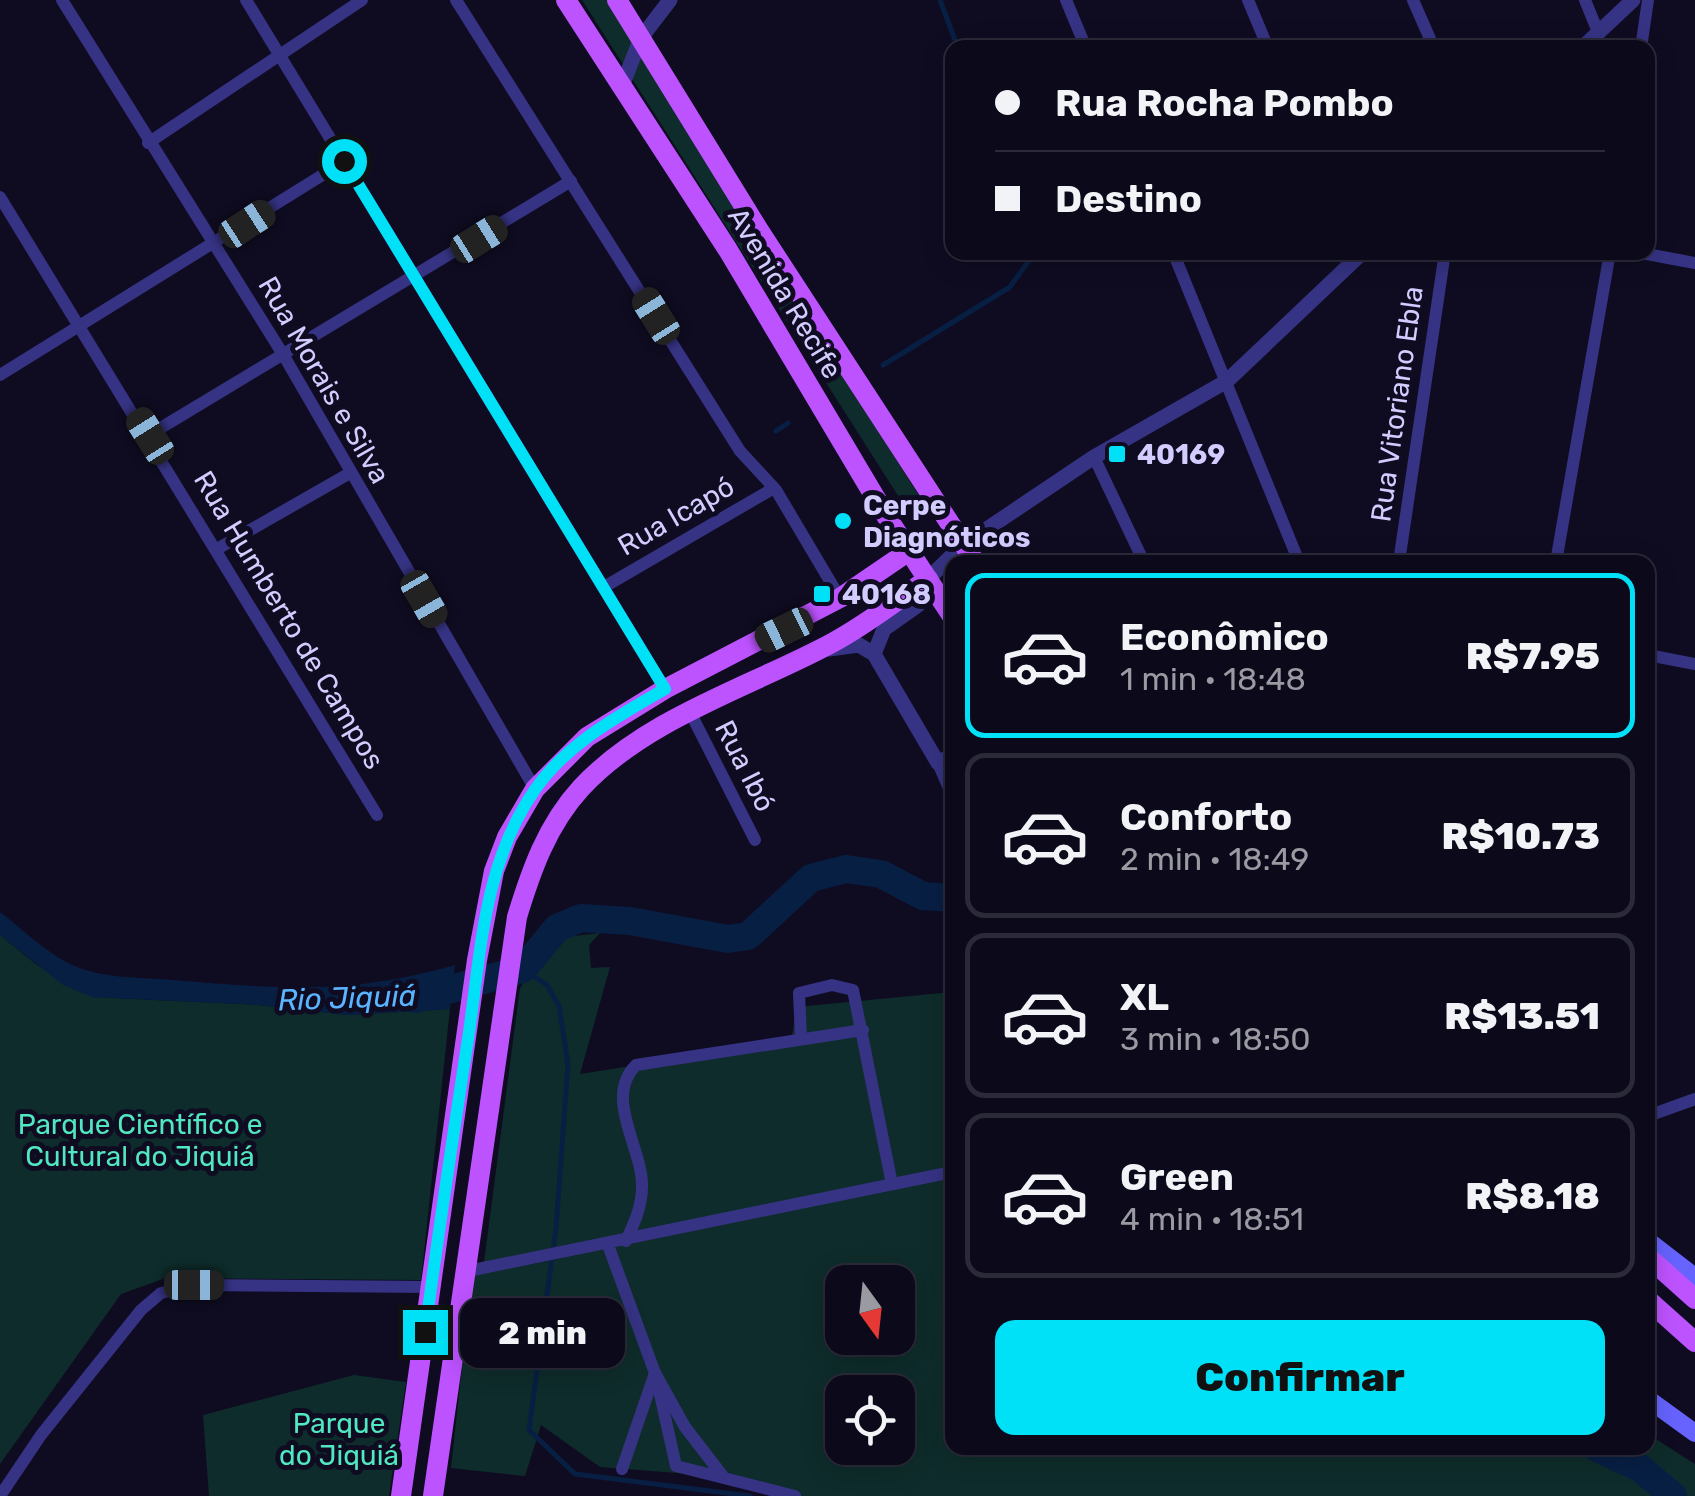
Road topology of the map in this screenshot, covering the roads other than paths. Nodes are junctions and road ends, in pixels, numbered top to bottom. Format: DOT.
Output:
graph roads {
  1 [pos="62,0"];
  2 [pos="246,0"];
  3 [pos="362,0"];
  4 [pos="456,0"];
  5 [pos="566,0"];
  6 [pos="617,0"];
  7 [pos="670,0"];
  8 [pos="1066,0"];
  9 [pos="1248,0"];
  10 [pos="1412,0"];
  11 [pos="1585,0"];
  12 [pos="1633,0"];
  13 [pos="1648,0"];
  14 [pos="1598,32"];
  15 [pos="641,38"];
  16 [pos="1083,40"];
  17 [pos="1265,40"];
  18 [pos="1430,40"];
  19 [pos="1590,40"];
  20 [pos="1642,40"];
  21 [pos="280,54"];
  22 [pos="622,86"];
  23 [pos="148,143"];
  24 [pos="344,161"];
  25 [pos="571,181"];
  26 [pos="0,196"];
  27 [pos="5,215"];
  28 [pos="214,244"];
  29 [pos="1655,256"];
  30 [pos="1175,260"];
  31 [pos="1352,260"];
  32 [pos="1443,260"];
  33 [pos="1609,260"];
  34 [pos="1695,264"];
  35 [pos="417,278"];
  36 [pos="80,326"];
  37 [pos="284,356"];
  38 [pos="0,375"];
  39 [pos="1228,381"];
  40 [pos="150,436"];
  41 [pos="1094,458"];
  42 [pos="350,473"];
  43 [pos="774,488"];
  44 [pos="217,549"];
  45 [pos="909,552"];
  46 [pos="969,554"];
  47 [pos="1141,555"];
  48 [pos="1296,555"];
  49 [pos="1399,555"];
  50 [pos="1557,555"];
  51 [pos="945,569"];
  52 [pos="928,579"];
  53 [pos="604,587"];
  54 [pos="840,598"];
  55 [pos="945,605"];
  56 [pos="816,651"];
  57 [pos="874,654"];
  58 [pos="1655,656"];
  59 [pos="1695,664"];
  60 [pos="665,689"];
  61 [pos="690,714"];
  62 [pos="945,759"];
  63 [pos="535,789"];
  64 [pos="377,815"];
  65 [pos="755,840"];
  66 [pos="862,1030"];
  67 [pos="801,1039"];
  68 [pos="1695,1099"];
  69 [pos="1655,1113"];
  70 [pos="945,1173"];
  71 [pos="892,1184"];
  72 [pos="626,1241"];
  73 [pos="608,1245"];
  74 [pos="1655,1246"];
  75 [pos="1655,1263"];
  76 [pos="462,1272"];
  77 [pos="1695,1277"];
  78 [pos="431,1287"];
  79 [pos="1695,1299"];
  80 [pos="1655,1306"];
  81 [pos="1695,1342"];
  82 [pos="655,1373"];
  83 [pos="1655,1404"];
  84 [pos="1695,1432"];
  85 [pos="622,1469"];
  86 [pos="722,1475"];
  87 [pos="793,1495"];
  88 [pos="0,1496"];
  89 [pos="401,1496"];
  90 [pos="433,1496"];
  1 -- 23 [label="street, Rua Morais e Silva"];
  2 -- 21 [label="street"];
  3 -- 21 [label="street"];
  4 -- 25 [label="street"];
  5 -- 22 [label="main road, Avenida Recife"];
  6 -- 15 [label="main road, Avenida Recife"];
  7 -- 15 [label="street"];
  8 -- 16 [label="street"];
  9 -- 17 [label="street"];
  10 -- 18 [label="street"];
  11 -- 14 [label="street"];
  12 -- 14 [label="street"];
  13 -- 20 [label="street"];
  14 -- 19 [label="street"];
  15 -- 22 [label="street"];
  15 -- 46 [label="main road, Avenida Recife"];
  21 -- 23 [label="street"];
  21 -- 24 [label="street"];
  22 -- 45 [label="main road, Avenida Recife"];
  23 -- 28 [label="street, Rua Morais e Silva"];
  24 -- 28 [label="street"];
  24 -- 35 [label="street"];
  25 -- 35 [label="street"];
  25 -- 43 [label="street"];
  26 -- 27 [label="street, Rua Humberto de Campos"];
  27 -- 36 [label="street, Rua Humberto de Campos"];
  28 -- 36 [label="street"];
  28 -- 37 [label="street, Rua Morais e Silva"];
  29 -- 34 [label="street"];
  30 -- 39 [label="street"];
  31 -- 39 [label="street"];
  32 -- 49 [label="street, Rua Vitoriano Ebla"];
  33 -- 50 [label="street"];
  35 -- 37 [label="street"];
  35 -- 53 [label="street"];
  36 -- 38 [label="street"];
  36 -- 40 [label="street, Rua Humberto de Campos"];
  37 -- 40 [label="street"];
  37 -- 42 [label="street, Rua Morais e Silva"];
  39 -- 41 [label="street"];
  39 -- 48 [label="street"];
  40 -- 44 [label="street, Rua Humberto de Campos"];
  41 -- 46 [label="street"];
  41 -- 47 [label="street"];
  42 -- 44 [label="street"];
  42 -- 63 [label="street, Rua Morais e Silva"];
  43 -- 53 [label="street, Rua Icapó"];
  43 -- 54 [label="street"];
  44 -- 64 [label="street, Rua Humberto de Campos"];
  45 -- 52 [label="main road, Avenida Recife"];
  45 -- 54 [label="main road"];
  51 -- 52 [label="street"];
  52 -- 55 [label="main road, Avenida Recife"];
  52 -- 56 [label="main road"];
  52 -- 57 [label="street"];
  53 -- 60 [label="street"];
  54 -- 60 [label="main road"];
  56 -- 57 [label="street"];
  56 -- 61 [label="main road"];
  57 -- 62 [label="street"];
  58 -- 59 [label="street"];
  60 -- 63 [label="main road"];
  61 -- 65 [label="street, Rua Ibó"];
  61 -- 76 [label="main road"];
  63 -- 78 [label="main road"];
  66 -- 67 [label="street"];
  66 -- 67 [label="street"];
  66 -- 71 [label="street"];
  67 -- 72 [label="street"];
  68 -- 69 [label="street"];
  70 -- 71 [label="street"];
  71 -- 72 [label="street"];
  72 -- 73 [label="street"];
  73 -- 76 [label="street"];
  73 -- 82 [label="street"];
  74 -- 77 [label="main road"];
  75 -- 79 [label="main road"];
  76 -- 90 [label="main road"];
  78 -- 88 [label="street"];
  78 -- 89 [label="main road"];
  80 -- 81 [label="main road"];
  82 -- 85 [label="street"];
  82 -- 86 [label="street"];
  82 -- 86 [label="street"];
  83 -- 84 [label="main road"];
  86 -- 87 [label="street"];
}
